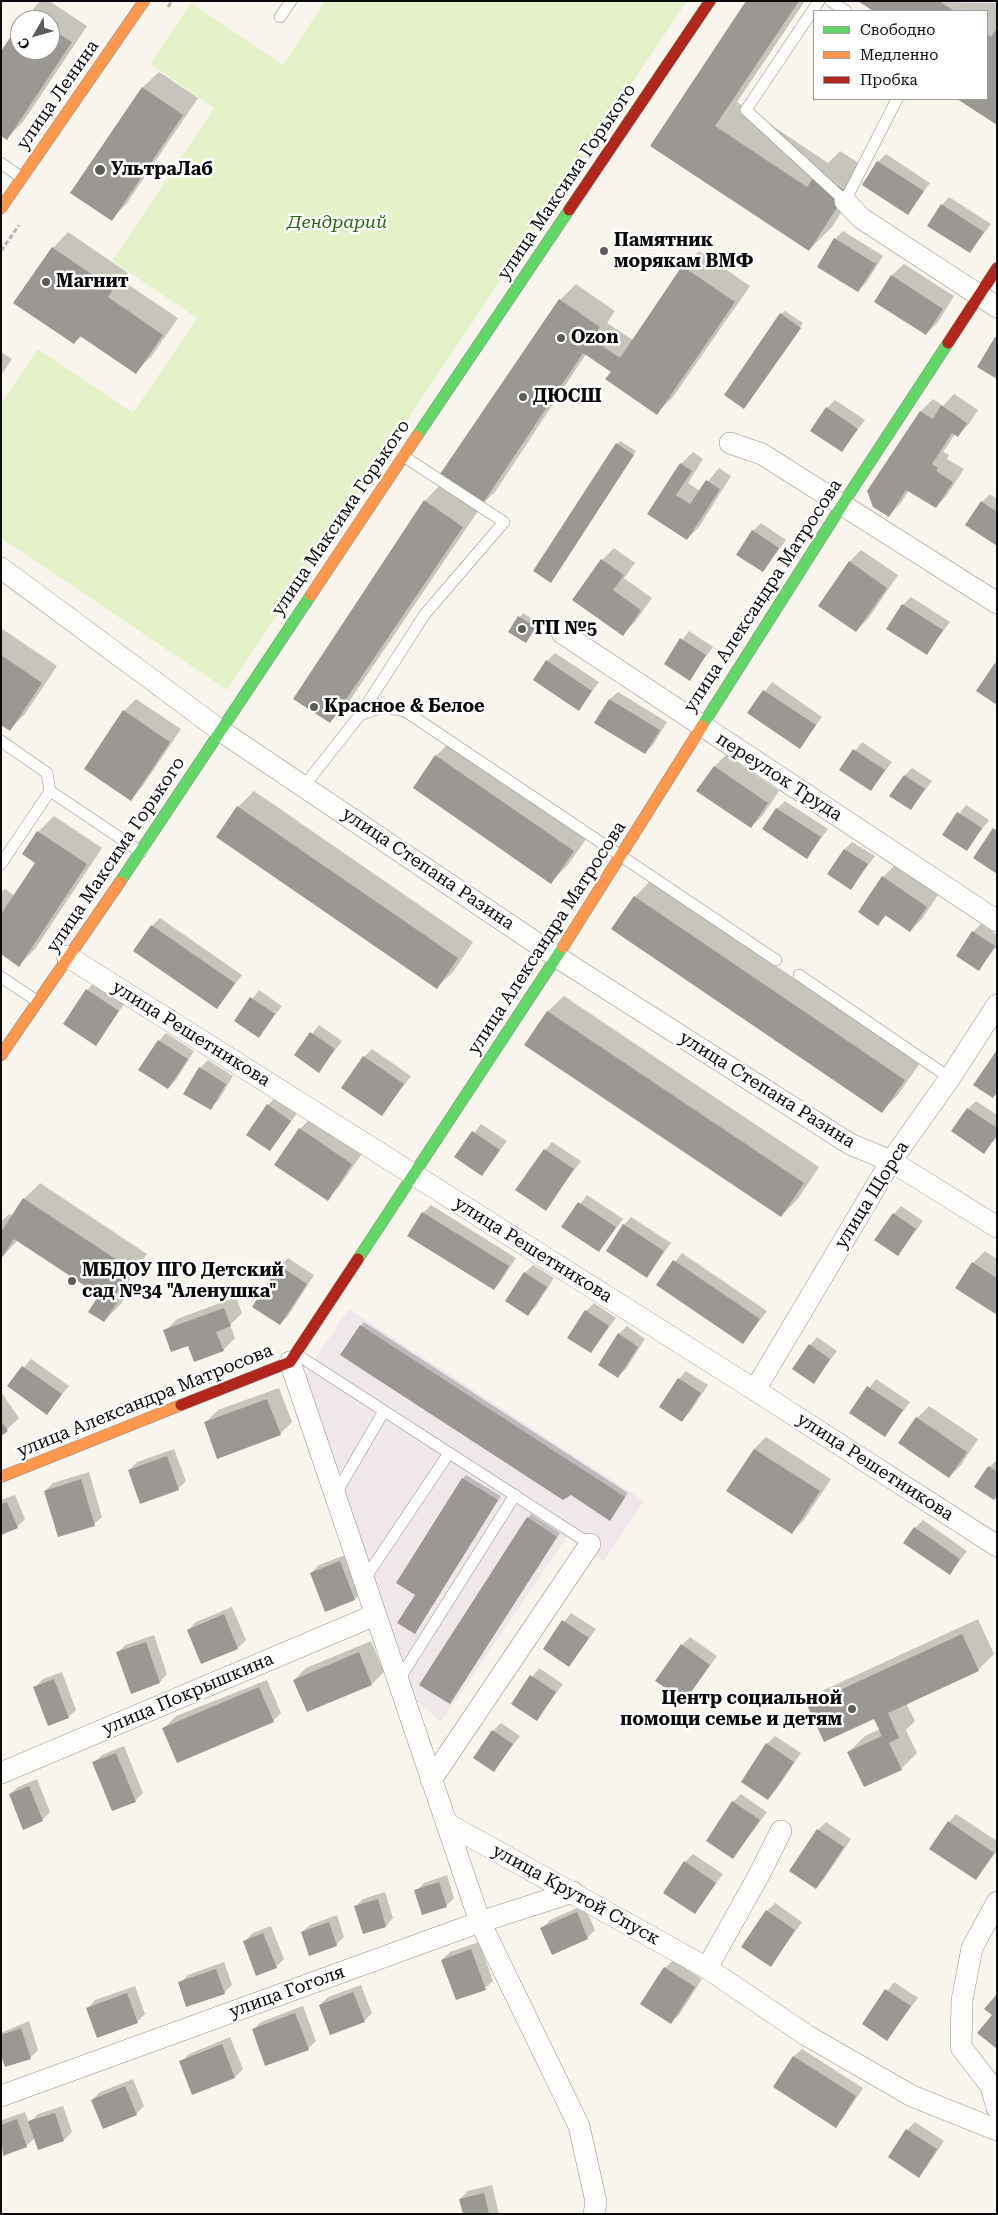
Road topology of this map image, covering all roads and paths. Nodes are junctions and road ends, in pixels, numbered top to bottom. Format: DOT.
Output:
graph roads {
  1 [pos="144,1"];
  2 [pos="291,1"];
  3 [pos="710,1"];
  4 [pos="818,1"];
  5 [pos="832,1"];
  6 [pos="845,10"];
  7 [pos="280,17"];
  8 [pos="896,100"];
  9 [pos="1,163"];
  10 [pos="22,178"];
  11 [pos="845,200"];
  12 [pos="1,208"];
  13 [pos="997,268"];
  14 [pos="988,301"];
  15 [pos="730,443"];
  16 [pos="403,456"];
  17 [pos="842,505"];
  18 [pos="1,568"];
  19 [pos="997,603"];
  20 [pos="562,633"];
  21 [pos="360,714"];
  22 [pos="701,725"];
  23 [pos="221,731"];
  24 [pos="1,741"];
  25 [pos="304,786"];
  26 [pos="50,791"];
  27 [pos="141,852"];
  28 [pos="620,856"];
  29 [pos="1,864"];
  30 [pos="997,920"];
  31 [pos="68,956"];
  32 [pos="556,957"];
  33 [pos="776,960"];
  34 [pos="799,975"];
  35 [pos="1,977"];
  36 [pos="37,1000"];
  37 [pos="997,1005"];
  38 [pos="1,1055"];
  39 [pos="950,1078"];
  40 [pos="891,1161"];
  41 [pos="415,1175"];
  42 [pos="997,1226"];
  43 [pos="293,1358"];
  44 [pos="755,1390"];
  45 [pos="384,1411"];
  46 [pos="449,1453"];
  47 [pos="1,1477"];
  48 [pos="335,1495"];
  49 [pos="515,1495"];
  50 [pos="590,1544"];
  51 [pos="997,1546"];
  52 [pos="364,1580"];
  53 [pos="375,1615"];
  54 [pos="398,1681"];
  55 [pos="1,1773"];
  56 [pos="432,1780"];
  57 [pos="446,1823"];
  58 [pos="781,1831"];
  59 [pos="573,1892"];
  60 [pos="997,1902"];
  61 [pos="480,1922"];
  62 [pos="706,1968"];
  63 [pos="1,2096"];
  64 [pos="997,2108"];
  65 [pos="997,2130"];
  66 [pos="594,2214"];
  1 -- 10 [label="street, улица Ленина"];
  2 -- 7 [label="lane"];
  3 -- 16 [label="street, улица Максима Горького"];
  4 -- 11 [label="lane"];
  5 -- 6 [label="lane"];
  8 -- 11 [label="lane"];
  9 -- 10 [label="lane"];
  10 -- 12 [label="street, улица Ленина"];
  11 -- 14 [label="street"];
  13 -- 14 [label="street, улица Александра Матросова"];
  14 -- 17 [label="street, улица Александра Матросова"];
  15 -- 17 [label="street"];
  16 -- 21 [label="lane"];
  16 -- 23 [label="street, улица Максима Горького"];
  17 -- 19 [label="street"];
  17 -- 22 [label="street, улица Александра Матросова"];
  18 -- 23 [label="street, улица Степана Разина"];
  20 -- 22 [label="street, переулок Труда"];
  21 -- 25 [label="lane"];
  21 -- 28 [label="lane"];
  22 -- 28 [label="street, улица Александра Матросова"];
  22 -- 30 [label="street, переулок Труда"];
  23 -- 25 [label="street, улица Степана Разина"];
  23 -- 27 [label="street, улица Максима Горького"];
  24 -- 26 [label="lane"];
  25 -- 32 [label="street, улица Степана Разина"];
  26 -- 27 [label="lane"];
  26 -- 29 [label="lane"];
  27 -- 31 [label="street, улица Максима Горького"];
  28 -- 32 [label="street, улица Александра Матросова"];
  28 -- 33 [label="lane"];
  31 -- 36 [label="street, улица Максима Горького"];
  31 -- 41 [label="street, улица Решетникова"];
  32 -- 40 [label="street, улица Степана Разина"];
  32 -- 41 [label="street, улица Александра Матросова"];
  34 -- 39 [label="lane"];
  35 -- 36 [label="lane"];
  36 -- 38 [label="street, улица Максима Горького"];
  37 -- 39 [label="street, улица Щорса"];
  39 -- 40 [label="street, улица Щорса"];
  40 -- 42 [label="street, улица Степана Разина"];
  40 -- 44 [label="street, улица Щорса"];
  41 -- 43 [label="street, улица Александра Матросова"];
  41 -- 44 [label="street, улица Решетникова"];
  43 -- 45 [label="lane"];
  43 -- 47 [label="street, улица Александра Матросова"];
  43 -- 48 [label="street"];
  44 -- 51 [label="street, улица Решетникова"];
  45 -- 46 [label="lane"];
  45 -- 48 [label="lane"];
  46 -- 49 [label="lane"];
  46 -- 52 [label="lane"];
  48 -- 52 [label="street"];
  49 -- 50 [label="lane"];
  49 -- 54 [label="lane"];
  50 -- 56 [label="street"];
  52 -- 53 [label="street"];
  53 -- 54 [label="street"];
  53 -- 55 [label="street, улица Покрышкина"];
  54 -- 56 [label="street"];
  56 -- 57 [label="street"];
  57 -- 59 [label="street, улица Крутой Спуск"];
  57 -- 61 [label="street"];
  58 -- 62 [label="street"];
  59 -- 61 [label="street, улица Гоголя"];
  59 -- 62 [label="street, улица Крутой Спуск"];
  60 -- 64 [label="street"];
  61 -- 63 [label="street, улица Гоголя"];
  61 -- 66 [label="street"];
  62 -- 65 [label="street, улица Крутой Спуск"];
}
